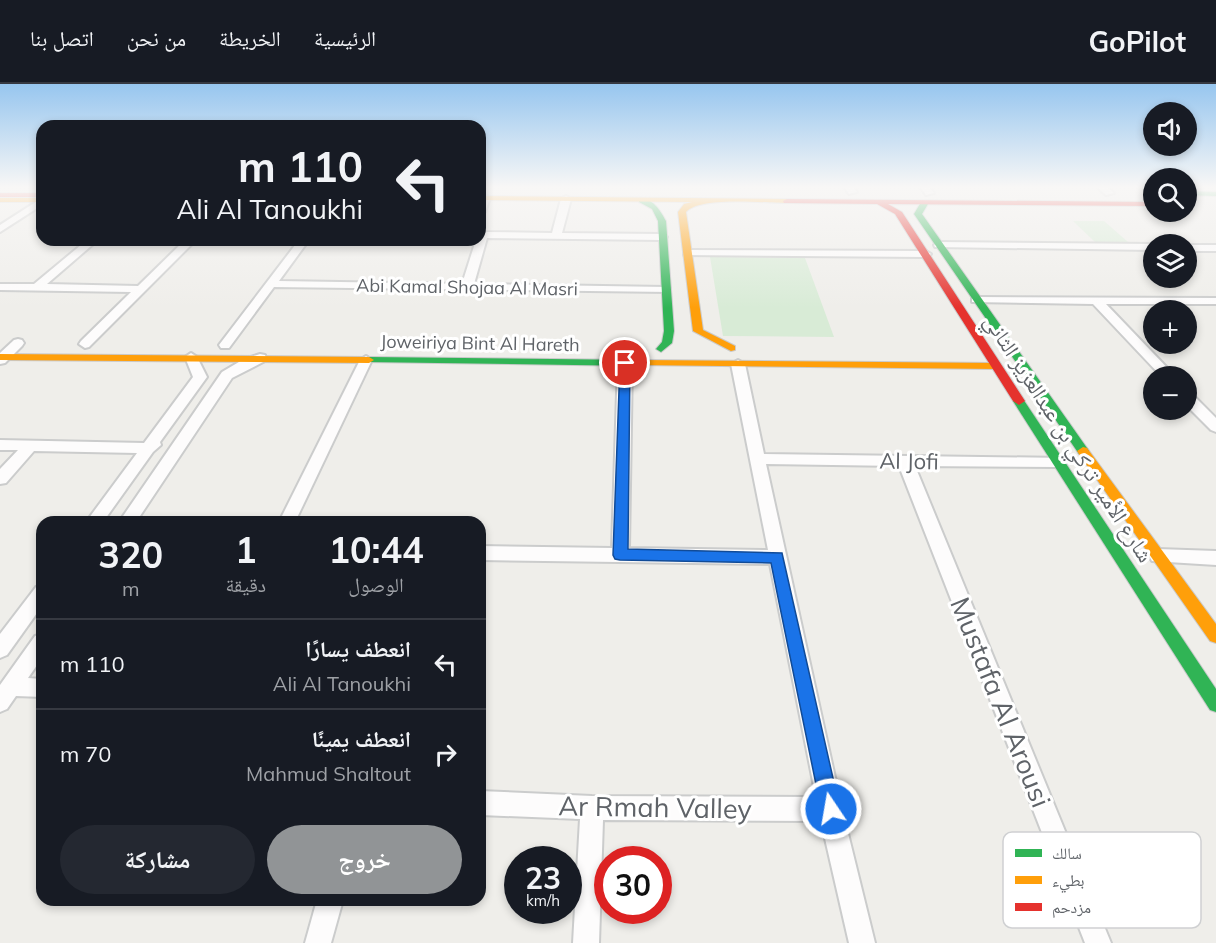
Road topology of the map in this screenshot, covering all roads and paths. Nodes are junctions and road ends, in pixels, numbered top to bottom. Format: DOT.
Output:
graph roads {
  1 [pos="558,228"];
  2 [pos="661,228"];
  3 [pos="684,228"];
  4 [pos="909,228"];
  5 [pos="933,228"];
  6 [pos="486,234"];
  7 [pos="556,236"];
  8 [pos="662,237"];
  9 [pos="939,245"];
  10 [pos="86,246"];
  11 [pos="184,246"];
  12 [pos="299,246"];
  13 [pos="478,246"];
  14 [pos="1143,247"];
  15 [pos="1197,248"];
  16 [pos="1216,248"];
  17 [pos="688,253"];
  18 [pos="926,254"];
  19 [pos="950,262"];
  20 [pos="940,275"];
  21 [pos="959,275"];
  22 [pos="268,284"];
  23 [pos="466,286"];
  24 [pos="0,287"];
  25 [pos="36,288"];
  26 [pos="140,289"];
  27 [pos="666,290"];
  28 [pos="976,300"];
  29 [pos="1097,301"];
  30 [pos="1215,302"];
  31 [pos="669,332"];
  32 [pos="690,341"];
  33 [pos="0,343"];
  34 [pos="24,343"];
  35 [pos="79,343"];
  36 [pos="108,344"];
  37 [pos="166,344"];
  38 [pos="225,345"];
  39 [pos="426,346"];
  40 [pos="510,347"];
  41 [pos="537,348"];
  42 [pos="987,352"];
  43 [pos="623,353"];
  44 [pos="737,354"];
  45 [pos="191,357"];
  46 [pos="1,358"];
  47 [pos="260,358"];
  48 [pos="366,360"];
  49 [pos="506,362"];
  50 [pos="533,362"];
  51 [pos="973,366"];
  52 [pos="996,366"];
  53 [pos="1159,366"];
  54 [pos="1197,407"];
  55 [pos="1216,427"];
  56 [pos="164,429"];
  57 [pos="191,430"];
  58 [pos="0,445"];
  59 [pos="31,445"];
  60 [pos="179,447"];
  61 [pos="148,448"];
  62 [pos="759,459"];
  63 [pos="905,461"];
  64 [pos="1059,462"];
  65 [pos="1090,463"];
  66 [pos="0,479"];
  67 [pos="98,516"];
  68 [pos="131,516"];
  69 [pos="290,516"];
  70 [pos="486,553"];
  71 [pos="620,555"];
  72 [pos="1158,556"];
  73 [pos="777,557"];
  74 [pos="1216,558"];
  75 [pos="36,600"];
  76 [pos="1199,610"];
  77 [pos="1159,614"];
  78 [pos="1216,636"];
  79 [pos="0,649"];
  80 [pos="36,651"];
  81 [pos="36,689"];
  82 [pos="5,695"];
  83 [pos="1216,704"];
  84 [pos="486,803"];
  85 [pos="592,808"];
  86 [pos="831,809"];
  87 [pos="1054,832"];
  88 [pos="328,906"];
  89 [pos="1092,928"];
  90 [pos="318,943"];
  91 [pos="586,943"];
  92 [pos="862,943"];
  93 [pos="1098,943"];
  1 -- 7 [label="street"];
  2 -- 8 [label="street"];
  3 -- 17 [label="street"];
  4 -- 18 [label="street, شارع الأمير تركي بن عبدالعزيز الثاني"];
  5 -- 9 [label="street, شارع الأمير تركي بن عبدالعزيز الثاني"];
  6 -- 7 [label="street"];
  7 -- 8 [label="street"];
  8 -- 27 [label="street"];
  9 -- 14 [label="street"];
  9 -- 18 [label="street"];
  9 -- 19 [label="street, شارع الأمير تركي بن عبدالعزيز الثاني"];
  10 -- 25 [label="street"];
  11 -- 26 [label="street"];
  12 -- 22 [label="street"];
  13 -- 23 [label="street"];
  15 -- 16 [label="street"];
  17 -- 18 [label="street"];
  17 -- 32 [label="street"];
  18 -- 19 [label="street"];
  18 -- 20 [label="street, شارع الأمير تركي بن عبدالعزيز الثاني"];
  19 -- 21 [label="street, شارع الأمير تركي بن عبدالعزيز الثاني"];
  20 -- 21 [label="street"];
  20 -- 42 [label="street, شارع الأمير تركي بن عبدالعزيز الثاني"];
  21 -- 28 [label="street, شارع الأمير تركي بن عبدالعزيز الثاني"];
  22 -- 23 [label="street, Abi Kamal Shojaa Al Masri"];
  22 -- 38 [label="street"];
  23 -- 27 [label="street, Abi Kamal Shojaa Al Masri"];
  24 -- 25 [label="street"];
  25 -- 26 [label="street"];
  26 -- 35 [label="street"];
  27 -- 31 [label="street"];
  28 -- 29 [label="street"];
  28 -- 65 [label="street, شارع الأمير تركي بن عبدالعزيز الثاني"];
  29 -- 30 [label="street"];
  29 -- 53 [label="street"];
  31 -- 32 [label="street"];
  31 -- 32 [label="street"];
  32 -- 44 [label="street"];
  33 -- 34 [label="street"];
  34 -- 46 [label="street"];
  35 -- 36 [label="street"];
  37 -- 38 [label="street, Joweiriya Bint Al Hareth"];
  38 -- 39 [label="street, Joweiriya Bint Al Hareth"];
  40 -- 49 [label="street"];
  41 -- 50 [label="street"];
  42 -- 51 [label="street"];
  42 -- 52 [label="street, شارع الأمير تركي بن عبدالعزيز الثاني"];
  43 -- 44 [label="street, Joweiriya Bint Al Hareth"];
  43 -- 50 [label="street, Joweiriya Bint Al Hareth"];
  43 -- 71 [label="street"];
  44 -- 51 [label="street, Joweiriya Bint Al Hareth"];
  44 -- 62 [label="street"];
  45 -- 46 [label="street, Joweiriya Bint Al Hareth"];
  45 -- 47 [label="street, Joweiriya Bint Al Hareth"];
  45 -- 56 [label="street"];
  47 -- 48 [label="street, Joweiriya Bint Al Hareth"];
  47 -- 57 [label="street"];
  48 -- 49 [label="street, Joweiriya Bint Al Hareth"];
  48 -- 69 [label="street"];
  49 -- 50 [label="street, Joweiriya Bint Al Hareth"];
  51 -- 52 [label="street, Joweiriya Bint Al Hareth"];
  52 -- 64 [label="street, شارع الأمير تركي بن عبدالعزيز الثاني"];
  54 -- 55 [label="street"];
  56 -- 57 [label="street"];
  56 -- 61 [label="street"];
  57 -- 60 [label="street"];
  58 -- 59 [label="street"];
  59 -- 61 [label="street"];
  59 -- 66 [label="street"];
  60 -- 61 [label="street"];
  60 -- 68 [label="street"];
  61 -- 67 [label="street"];
  62 -- 63 [label="street, Al Jofi"];
  62 -- 73 [label="street"];
  63 -- 64 [label="street, Al Jofi"];
  63 -- 87 [label="street, Mustafa Al Arousi"];
  64 -- 65 [label="street"];
  64 -- 77 [label="street, شارع الأمير تركي بن عبدالعزيز الثاني"];
  65 -- 72 [label="street, شارع الأمير تركي بن عبدالعزيز الثاني"];
  70 -- 71 [label="street"];
  71 -- 73 [label="street"];
  72 -- 74 [label="street"];
  72 -- 76 [label="street, شارع الأمير تركي بن عبدالعزيز الثاني"];
  73 -- 86 [label="street"];
  75 -- 79 [label="street"];
  76 -- 77 [label="street"];
  76 -- 78 [label="street, شارع الأمير تركي بن عبدالعزيز الثاني"];
  77 -- 83 [label="street, شارع الأمير تركي بن عبدالعزيز الثاني"];
  80 -- 82 [label="street"];
  81 -- 82 [label="street"];
  84 -- 85 [label="street, Ar Rmah Valley"];
  85 -- 86 [label="street, Ar Rmah Valley"];
  85 -- 91 [label="street"];
  86 -- 92 [label="street"];
  88 -- 90 [label="street"];
  89 -- 93 [label="street, Mustafa Al Arousi"];
}
